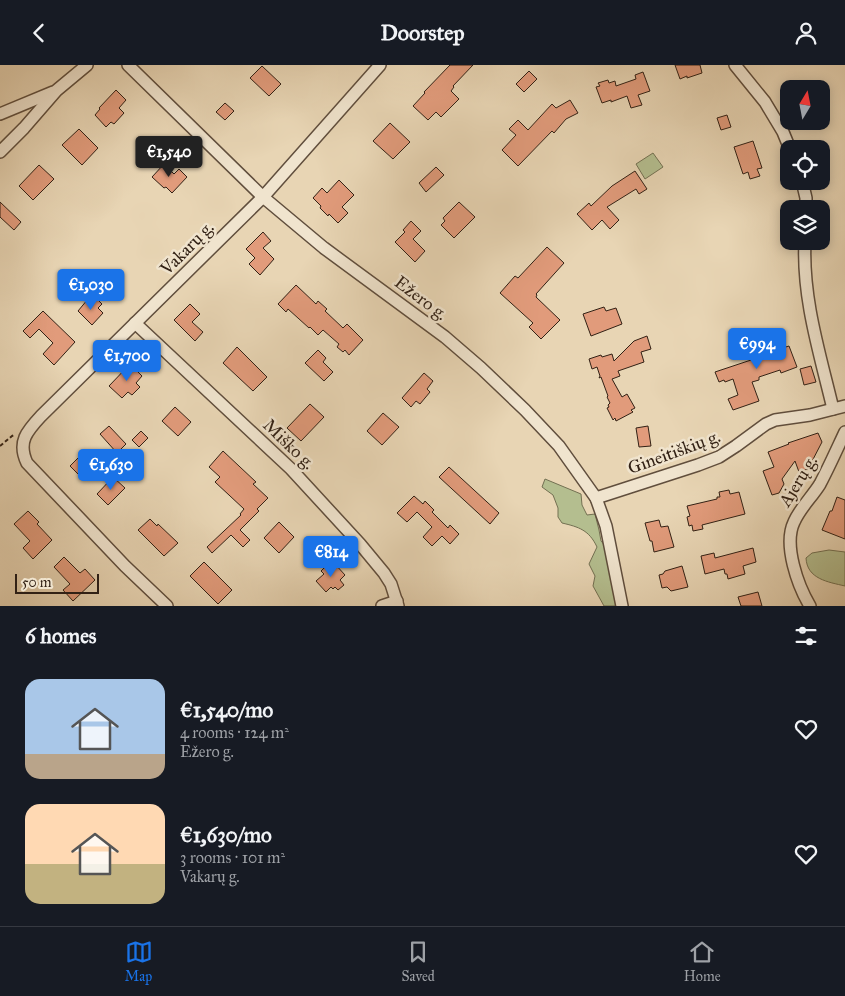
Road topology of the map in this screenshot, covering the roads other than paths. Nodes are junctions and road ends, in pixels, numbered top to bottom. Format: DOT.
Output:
graph roads {
  1 [pos="87,65"];
  2 [pos="128,65"];
  3 [pos="380,65"];
  4 [pos="735,65"];
  5 [pos="57,90"];
  6 [pos="0,114"];
  7 [pos="786,140"];
  8 [pos="0,152"];
  9 [pos="264,197"];
  10 [pos="805,250"];
  11 [pos="135,323"];
  12 [pos="845,406"];
  13 [pos="833,409"];
  14 [pos="845,432"];
  15 [pos="596,498"];
  16 [pos="398,603"];
  17 [pos="167,606"];
  18 [pos="382,606"];
  19 [pos="622,606"];
  20 [pos="810,606"];
  1 -- 5 [label="street"];
  2 -- 9 [label="street, Ežero g."];
  3 -- 9 [label="street, Vakarų g."];
  4 -- 7 [label="street"];
  5 -- 6 [label="street"];
  5 -- 8 [label="street"];
  9 -- 11 [label="street, Vakarų g."];
  9 -- 15 [label="street, Ežero g."];
  10 -- 13 [label="street"];
  11 -- 16 [label="street, Miško g."];
  11 -- 17 [label="street, Vakarų g."];
  12 -- 13 [label="street, Gineitiškių g."];
  13 -- 15 [label="street, Gineitiškių g."];
  14 -- 20 [label="street, Ajerų g."];
  15 -- 19 [label="street, Ežero g."];
  16 -- 18 [label="street"];
}
